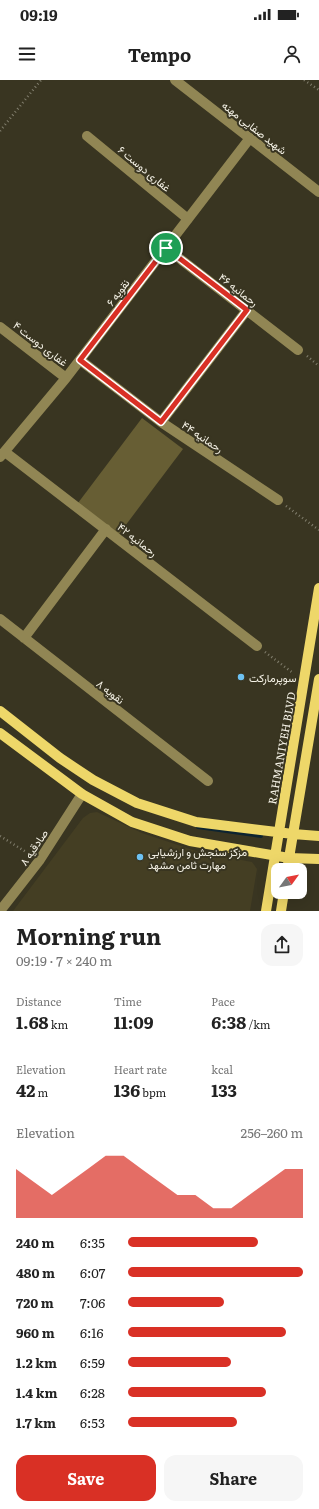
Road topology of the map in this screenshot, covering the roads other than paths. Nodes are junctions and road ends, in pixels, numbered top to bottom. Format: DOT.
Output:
graph roads {
  1 [pos="175,80"];
  2 [pos="87,136"];
  3 [pos="250,138"];
  4 [pos="319,192"];
  5 [pos="188,219"];
  6 [pos="166,248"];
  7 [pos="247,310"];
  8 [pos="0,327"];
  9 [pos="298,350"];
  10 [pos="80,360"];
  11 [pos="66,378"];
  12 [pos="161,422"];
  13 [pos="2,455"];
  14 [pos="278,500"];
  15 [pos="106,529"];
  16 [pos="319,588"];
  17 [pos="0,619"];
  18 [pos="24,638"];
  19 [pos="257,646"];
  20 [pos="319,679"];
  21 [pos="0,711"];
  22 [pos="0,733"];
  23 [pos="208,781"];
  24 [pos="82,794"];
  25 [pos="279,833"];
  26 [pos="293,834"];
  27 [pos="319,836"];
  28 [pos="274,856"];
  29 [pos="289,858"];
  30 [pos="319,859"];
  31 [pos="288,863"];
  32 [pos="283,899"];
  33 [pos="0,911"];
  34 [pos="266,911"];
  35 [pos="281,911"];
  1 -- 3 [label="street, شهید صفایی مهنه"];
  2 -- 5 [label="street, غفاری دوست ۶"];
  3 -- 4 [label="street, شهید صفایی مهنه"];
  3 -- 5 [label="street, نقویه ۶"];
  5 -- 6 [label="street, نقویه ۶"];
  6 -- 7 [label="street, رحمانیه ۴۶"];
  6 -- 10 [label="street, نقویه ۶"];
  7 -- 9 [label="street, رحمانیه ۴۶"];
  7 -- 12 [label="street"];
  8 -- 11 [label="street, غفاری دوست ۴"];
  10 -- 11 [label="street, نقویه ۶"];
  10 -- 12 [label="street, رحمانیه ۴۴"];
  11 -- 13 [label="street, نقویه ۶"];
  12 -- 14 [label="street, رحمانیه ۴۴"];
  13 -- 15 [label="street, رحمانیه ۴۲"];
  15 -- 18 [label="street"];
  15 -- 19 [label="street, رحمانیه ۴۲"];
  16 -- 25 [label="main road, RAHMANIYEH BLVD"];
  17 -- 18 [label="street, نقویه ۸"];
  18 -- 23 [label="street, نقویه ۸"];
  20 -- 26 [label="main road"];
  21 -- 25 [label="main road"];
  22 -- 24 [label="main road"];
  24 -- 28 [label="main road"];
  24 -- 33 [label="street, صادقیه ۸"];
  25 -- 26 [label="main road"];
  25 -- 28 [label="main road, RAHMANIYEH BLVD"];
  26 -- 27 [label="main road"];
  26 -- 29 [label="main road"];
  28 -- 29 [label="main road"];
  28 -- 34 [label="main road, RAHMANIYEH BLVD"];
  29 -- 30 [label="main road"];
  29 -- 31 [label="main road"];
  32 -- 35 [label="main road"];
}
